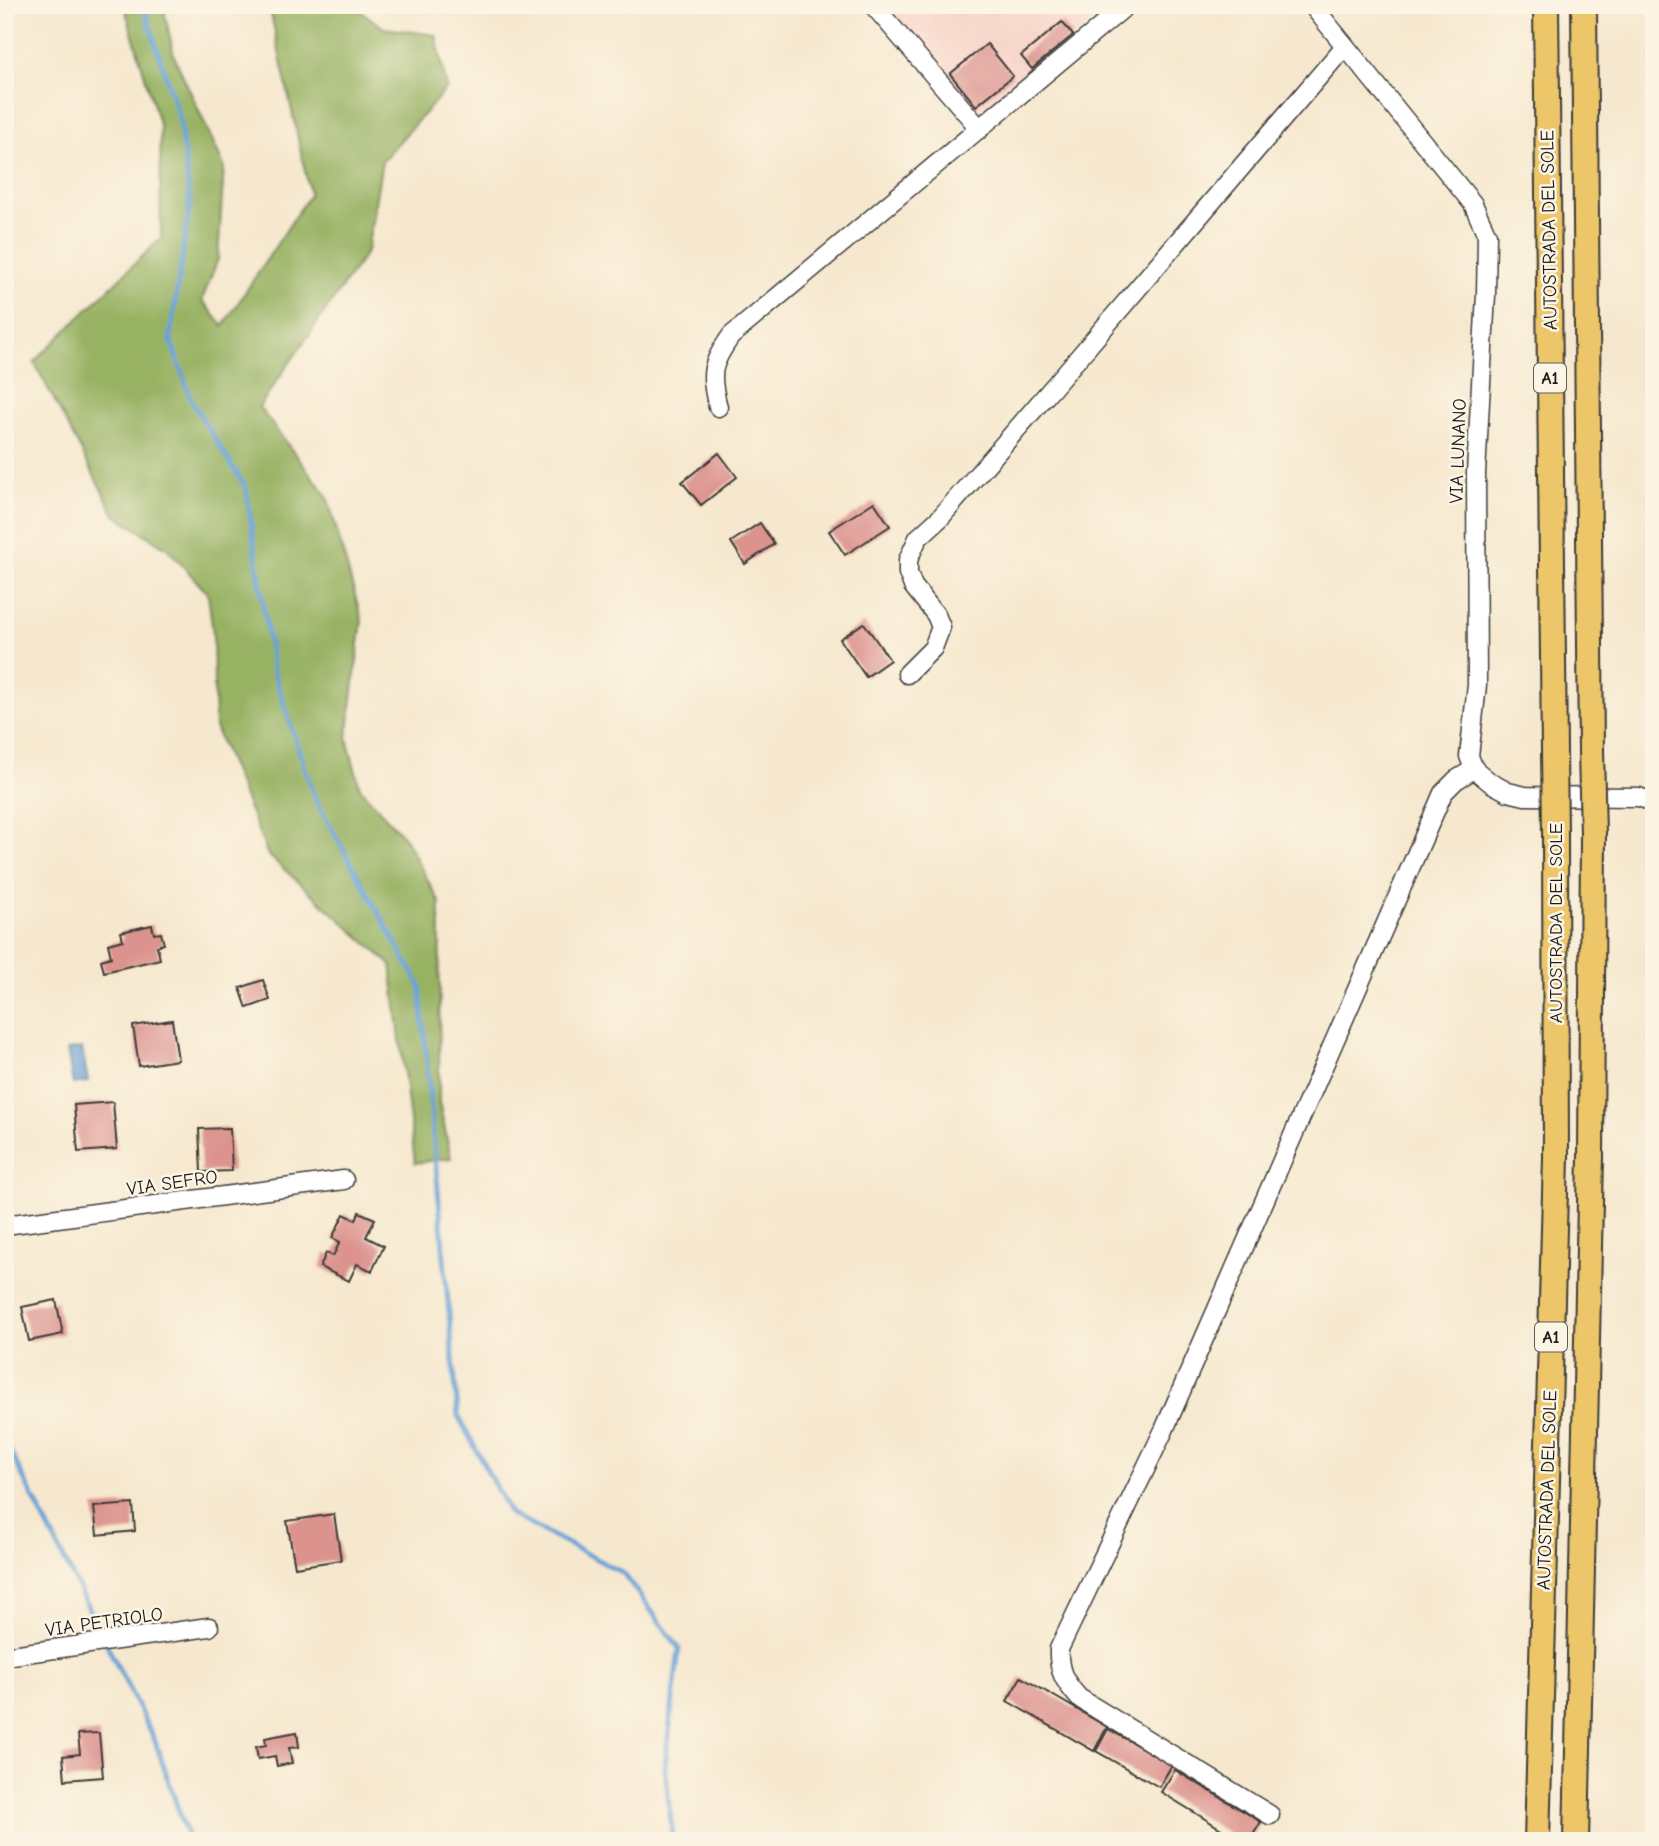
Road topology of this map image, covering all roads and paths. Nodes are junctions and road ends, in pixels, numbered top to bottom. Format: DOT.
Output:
graph roads {
  1 [pos="873,5"];
  2 [pos="1126,5"];
  3 [pos="1312,5"];
  4 [pos="1546,5"];
  5 [pos="1584,5"];
  6 [pos="1345,46"];
  7 [pos="980,129"];
  8 [pos="718,407"];
  9 [pos="906,674"];
  10 [pos="1474,769"];
  11 [pos="1654,803"];
  12 [pos="344,1180"];
  13 [pos="5,1225"];
  14 [pos="209,1627"];
  15 [pos="5,1656"];
  16 [pos="1270,1815"];
  17 [pos="1536,1841"];
  18 [pos="1576,1841"];
  1 -- 7 [label="street"];
  2 -- 7 [label="street"];
  3 -- 6 [label="street, VIA LUNANO"];
  4 -- 17 [label="highway, AUTOSTRADA DEL SOLE / A1, bridge"];
  5 -- 18 [label="highway, AUTOSTRADA DEL SOLE / A1, bridge"];
  6 -- 9 [label="street"];
  6 -- 10 [label="street, VIA LUNANO"];
  7 -- 8 [label="street"];
  10 -- 11 [label="street"];
  10 -- 16 [label="street"];
  12 -- 13 [label="street, VIA SEFRO"];
  14 -- 15 [label="street, VIA PETRIOLO"];
}
